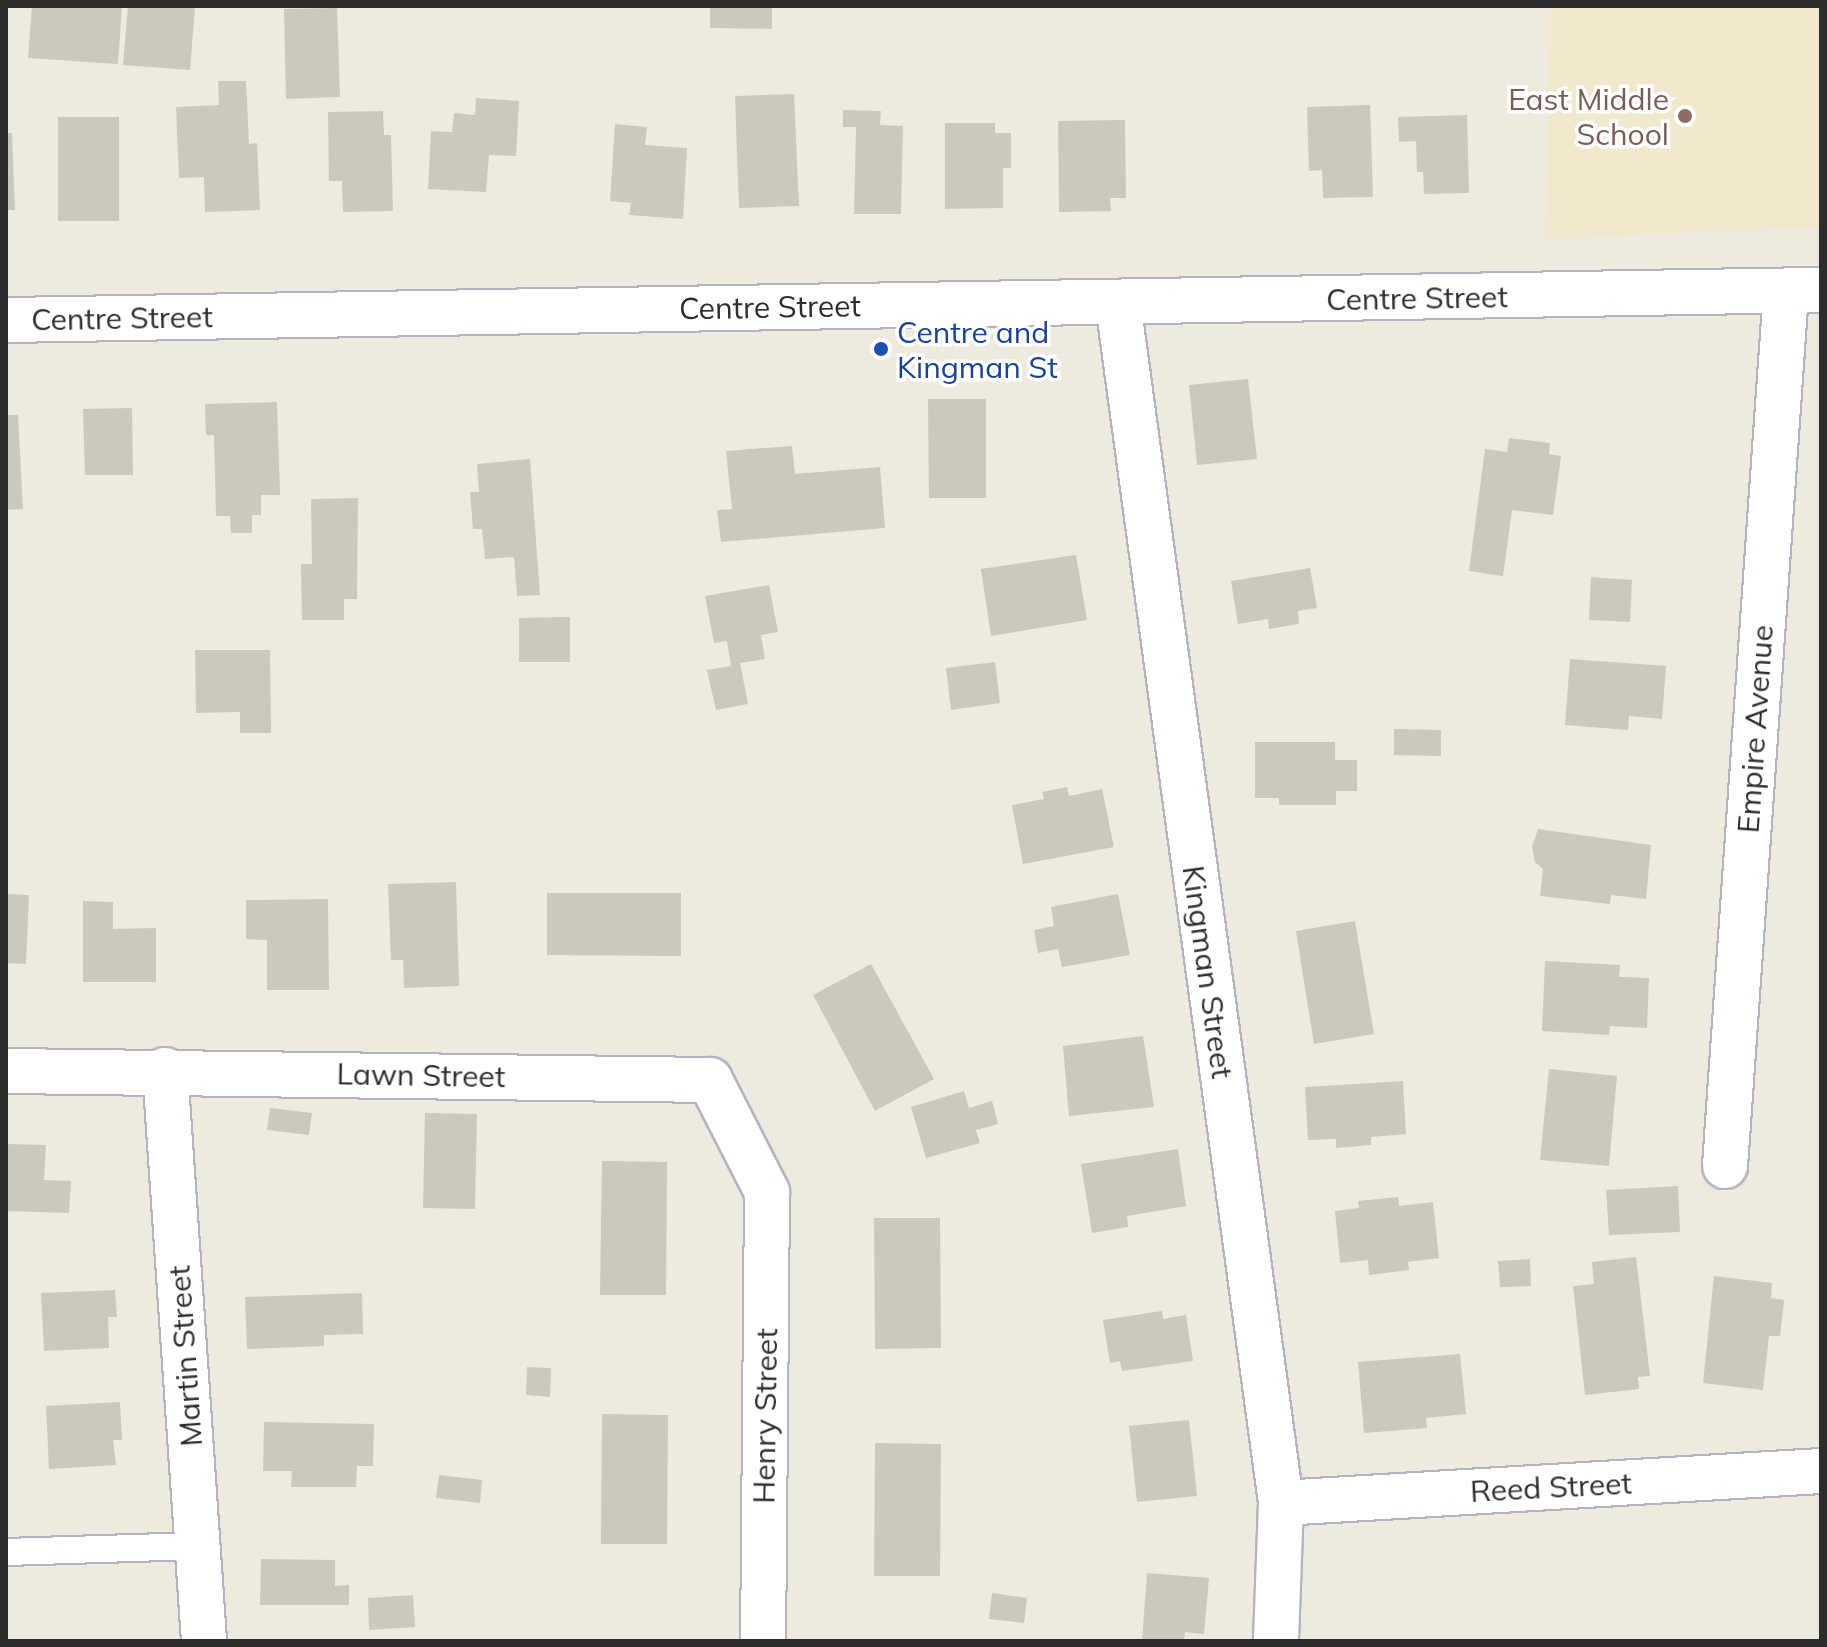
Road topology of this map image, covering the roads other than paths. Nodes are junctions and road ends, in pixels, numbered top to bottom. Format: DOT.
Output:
graph roads {
  1 [pos="1804,291"];
  2 [pos="1118,303"];
  3 [pos="6,320"];
  4 [pos="165,1070"];
  5 [pos="6,1071"];
  6 [pos="1725,1166"];
  7 [pos="767,1192"];
  8 [pos="1821,1471"];
  9 [pos="1281,1503"];
  10 [pos="198,1546"];
  11 [pos="6,1552"];
  12 [pos="204,1641"];
  13 [pos="763,1641"];
  14 [pos="1276,1641"];
  1 -- 2 [label="street, Centre Street"];
  1 -- 6 [label="street, Empire Avenue"];
  2 -- 3 [label="street, Centre Street"];
  2 -- 9 [label="street, Kingman Street"];
  4 -- 5 [label="street, Lawn Street"];
  4 -- 7 [label="street, Lawn Street"];
  4 -- 10 [label="street, Martin Street"];
  7 -- 13 [label="street, Henry Street"];
  8 -- 9 [label="street, Reed Street"];
  9 -- 14 [label="street, Kingman Street"];
  10 -- 11 [label="lane"];
  10 -- 12 [label="street, Martin Street"];
}
